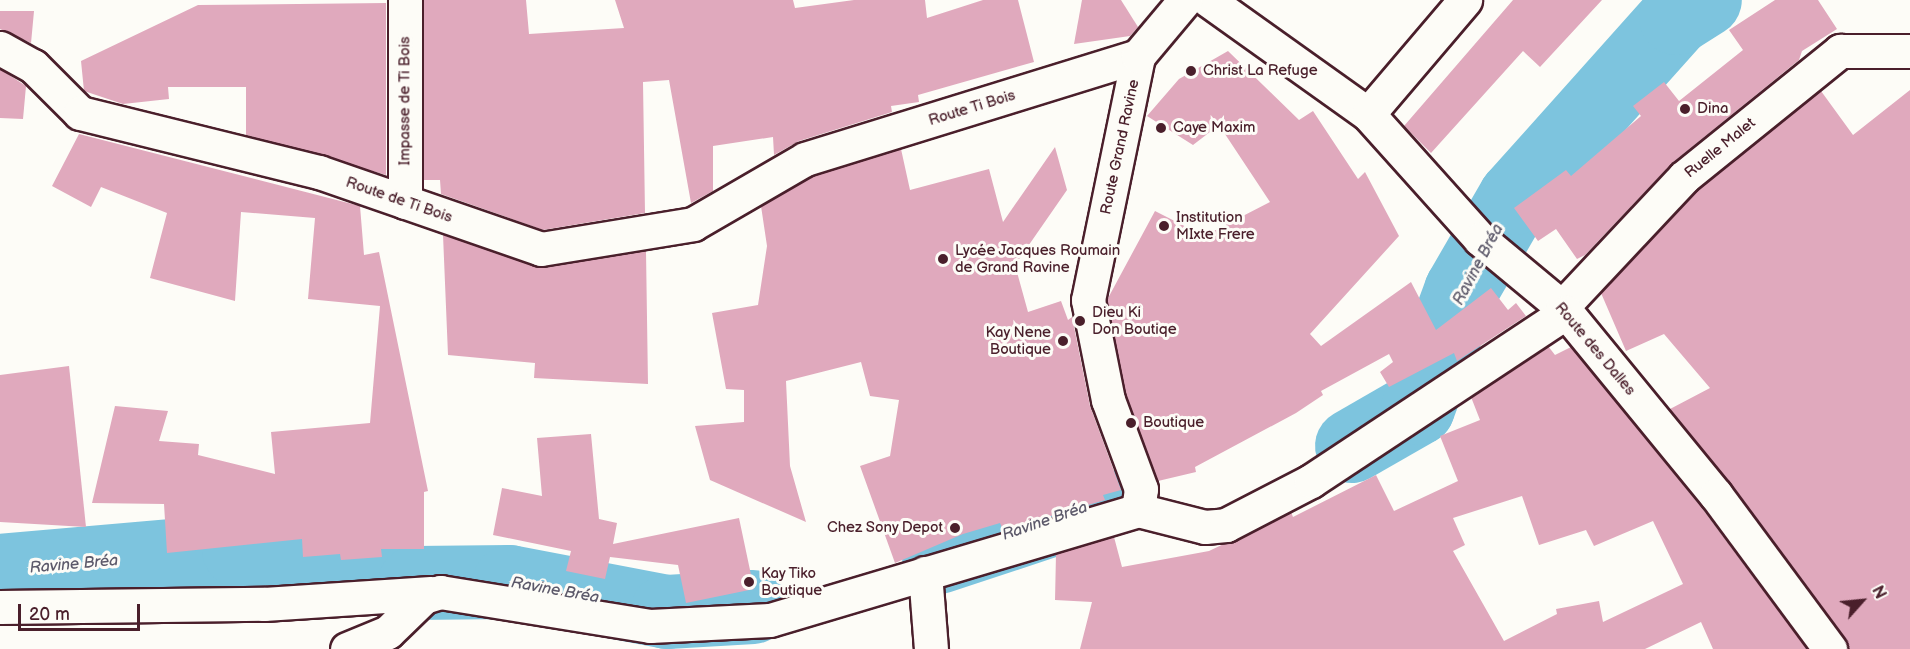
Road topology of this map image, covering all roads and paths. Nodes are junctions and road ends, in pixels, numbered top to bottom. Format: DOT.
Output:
graph roads {
  1 [pos="405,0"];
  2 [pos="1185,0"];
  3 [pos="1208,0"];
  4 [pos="1465,0"];
  5 [pos="0,48"];
  6 [pos="1910,51"];
  7 [pos="1138,56"];
  8 [pos="1368,114"];
  9 [pos="805,159"];
  10 [pos="405,202"];
  11 [pos="1564,309"];
  12 [pos="1138,510"];
  13 [pos="925,573"];
  14 [pos="431,593"];
  15 [pos="0,607"];
  16 [pos="347,649"];
  17 [pos="931,649"];
  18 [pos="1830,649"];
  1 -- 10 [label="street, Impasse de Ti Bois"];
  2 -- 7 [label="street, Route Grand Ravine"];
  3 -- 8 [label="street, Route des Dalles"];
  4 -- 8 [label="street"];
  5 -- 10 [label="street, Route de Ti Bois"];
  6 -- 11 [label="street, Ruelle Malet"];
  7 -- 9 [label="street, Route Ti Bois"];
  7 -- 12 [label="street, Route Grand Ravine"];
  8 -- 11 [label="street, Route des Dalles"];
  9 -- 10 [label="street, Route de Ti Bois"];
  11 -- 12 [label="street, Ruelle Malet"];
  11 -- 18 [label="street, Route des Dalles"];
  12 -- 13 [label="street"];
  13 -- 14 [label="street"];
  13 -- 17 [label="street"];
  14 -- 15 [label="street"];
  14 -- 16 [label="street"];
}
